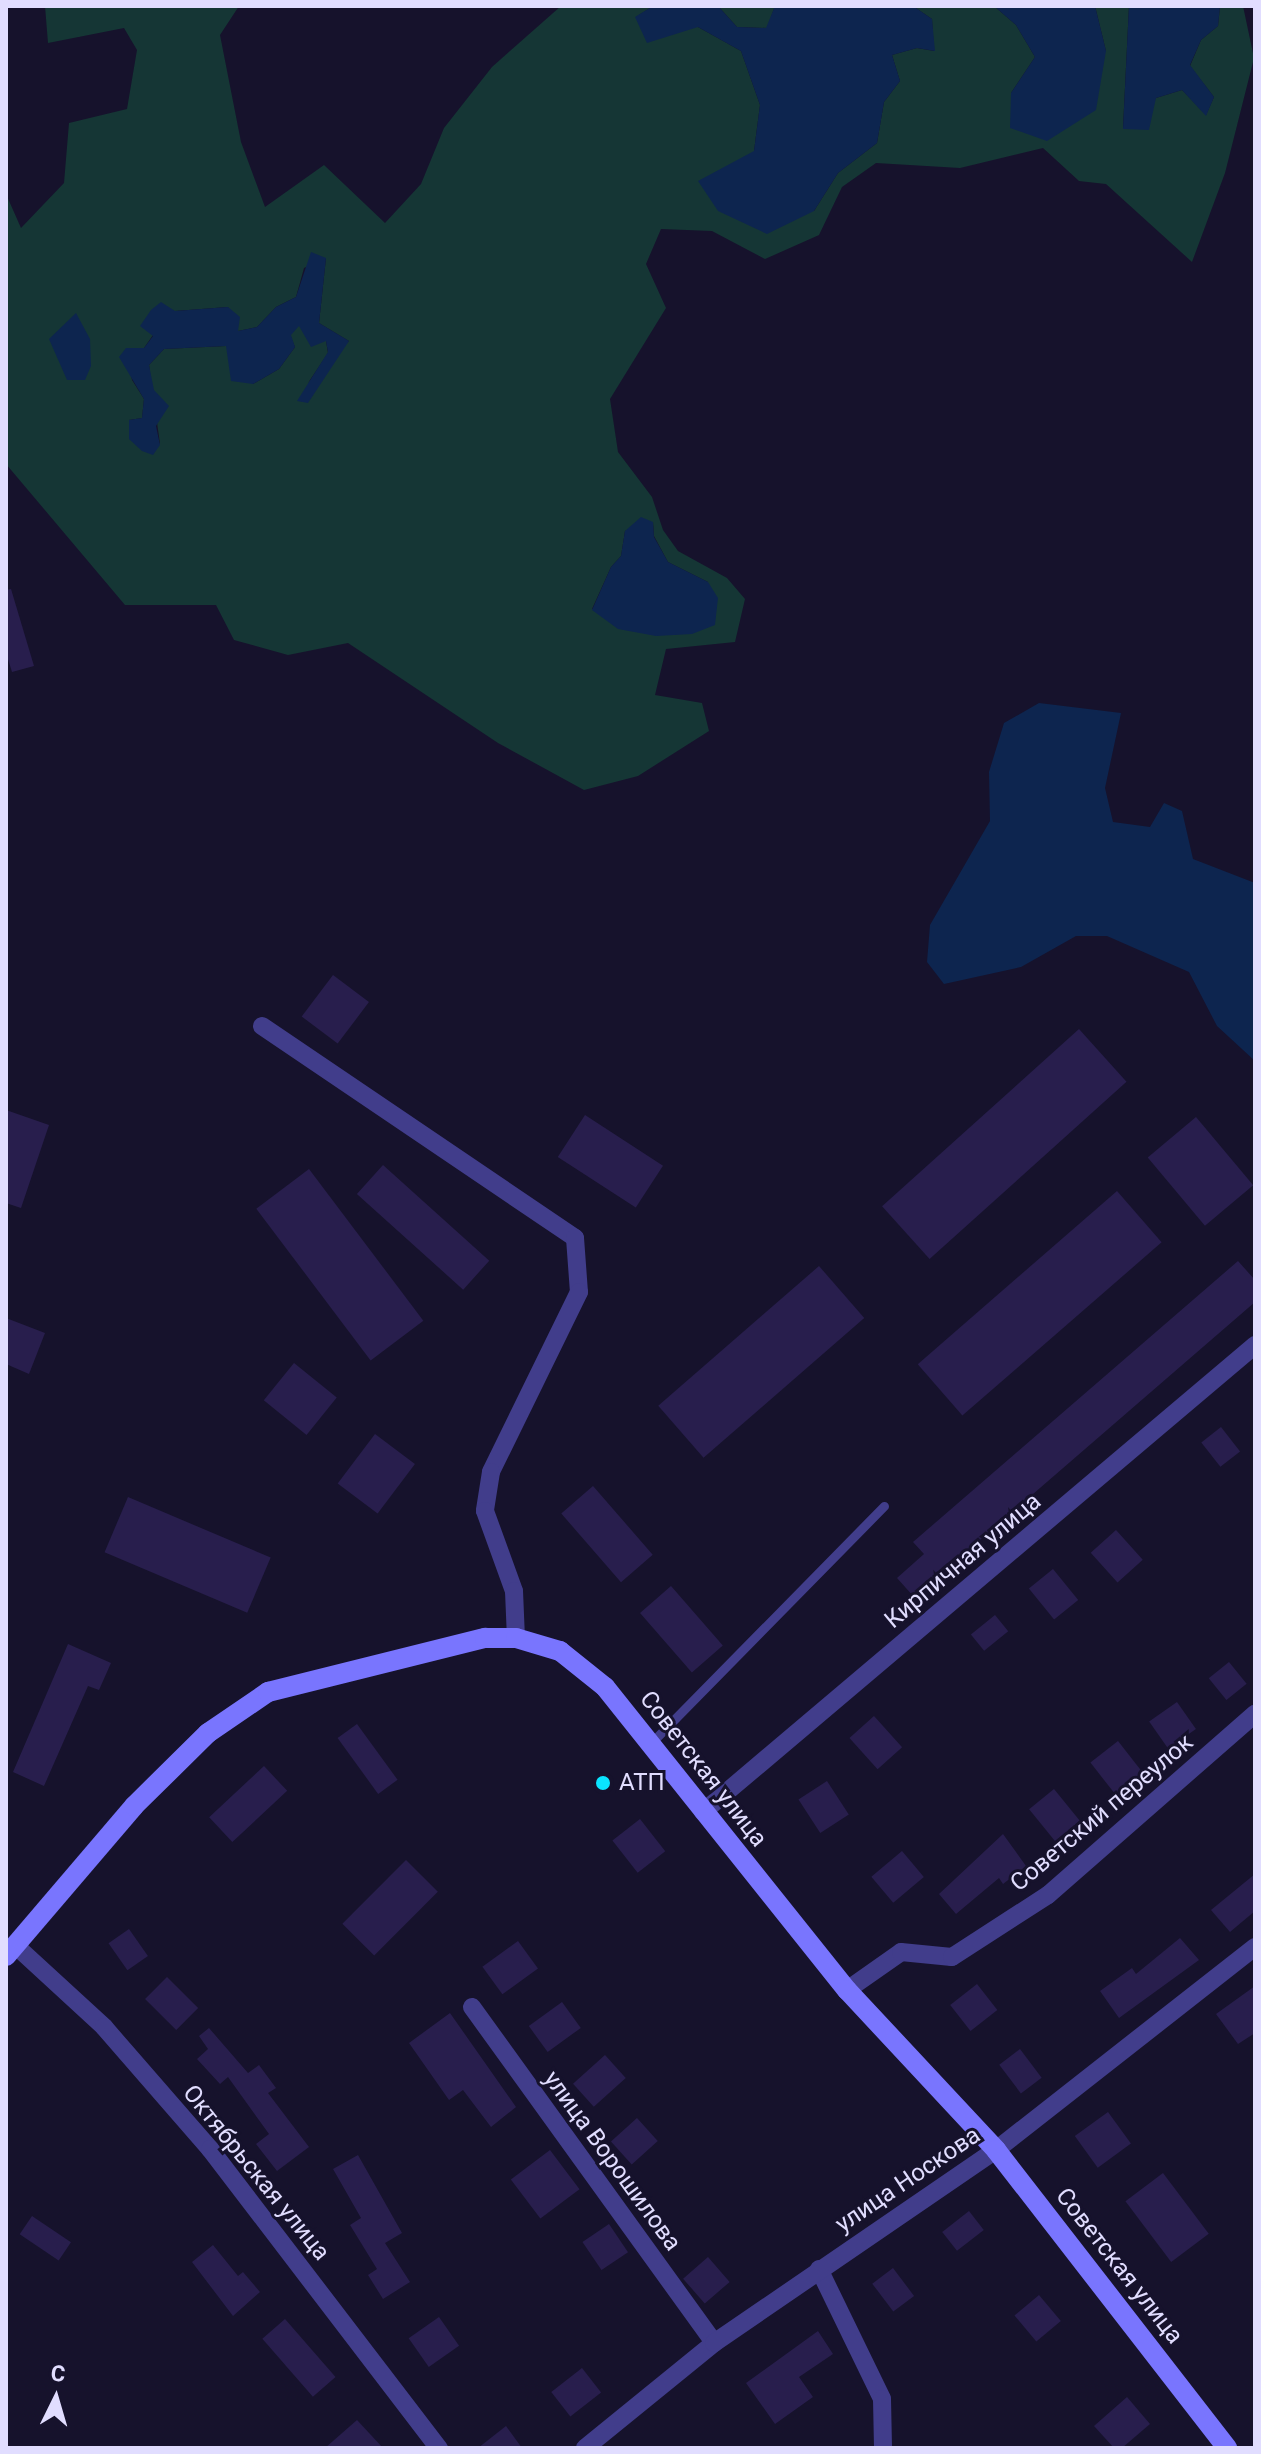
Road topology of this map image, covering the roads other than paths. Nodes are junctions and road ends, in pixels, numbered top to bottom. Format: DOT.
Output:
graph roads {
  1 [pos="262,1026"];
  2 [pos="1255,1345"];
  3 [pos="884,1506"];
  4 [pos="516,1638"];
  5 [pos="1255,1714"];
  6 [pos="652,1742"];
  7 [pos="703,1812"];
  8 [pos="1255,1947"];
  9 [pos="11,1951"];
  10 [pos="847,1990"];
  11 [pos="472,2007"];
  12 [pos="996,2150"];
  13 [pos="819,2269"];
  14 [pos="714,2343"];
  15 [pos="439,2448"];
  16 [pos="585,2448"];
  17 [pos="883,2448"];
  18 [pos="1227,2448"];
  1 -- 4 [label="street"];
  2 -- 7 [label="street, Кирпичная улица"];
  3 -- 6 [label="lane"];
  4 -- 6 [label="street, Советская улица"];
  4 -- 9 [label="street, Советская улица"];
  5 -- 10 [label="street, Советский переулок"];
  6 -- 7 [label="street, Советская улица"];
  7 -- 10 [label="street, Советская улица"];
  8 -- 12 [label="street, улица Носкова"];
  9 -- 15 [label="street, Октябрьская улица"];
  10 -- 12 [label="street, Советская улица"];
  11 -- 14 [label="street, улица Ворошилова"];
  12 -- 13 [label="street, улица Носкова"];
  12 -- 18 [label="street, Советская улица"];
  13 -- 14 [label="street, улица Носкова"];
  13 -- 17 [label="street"];
  14 -- 16 [label="street, улица Носкова"];
}
